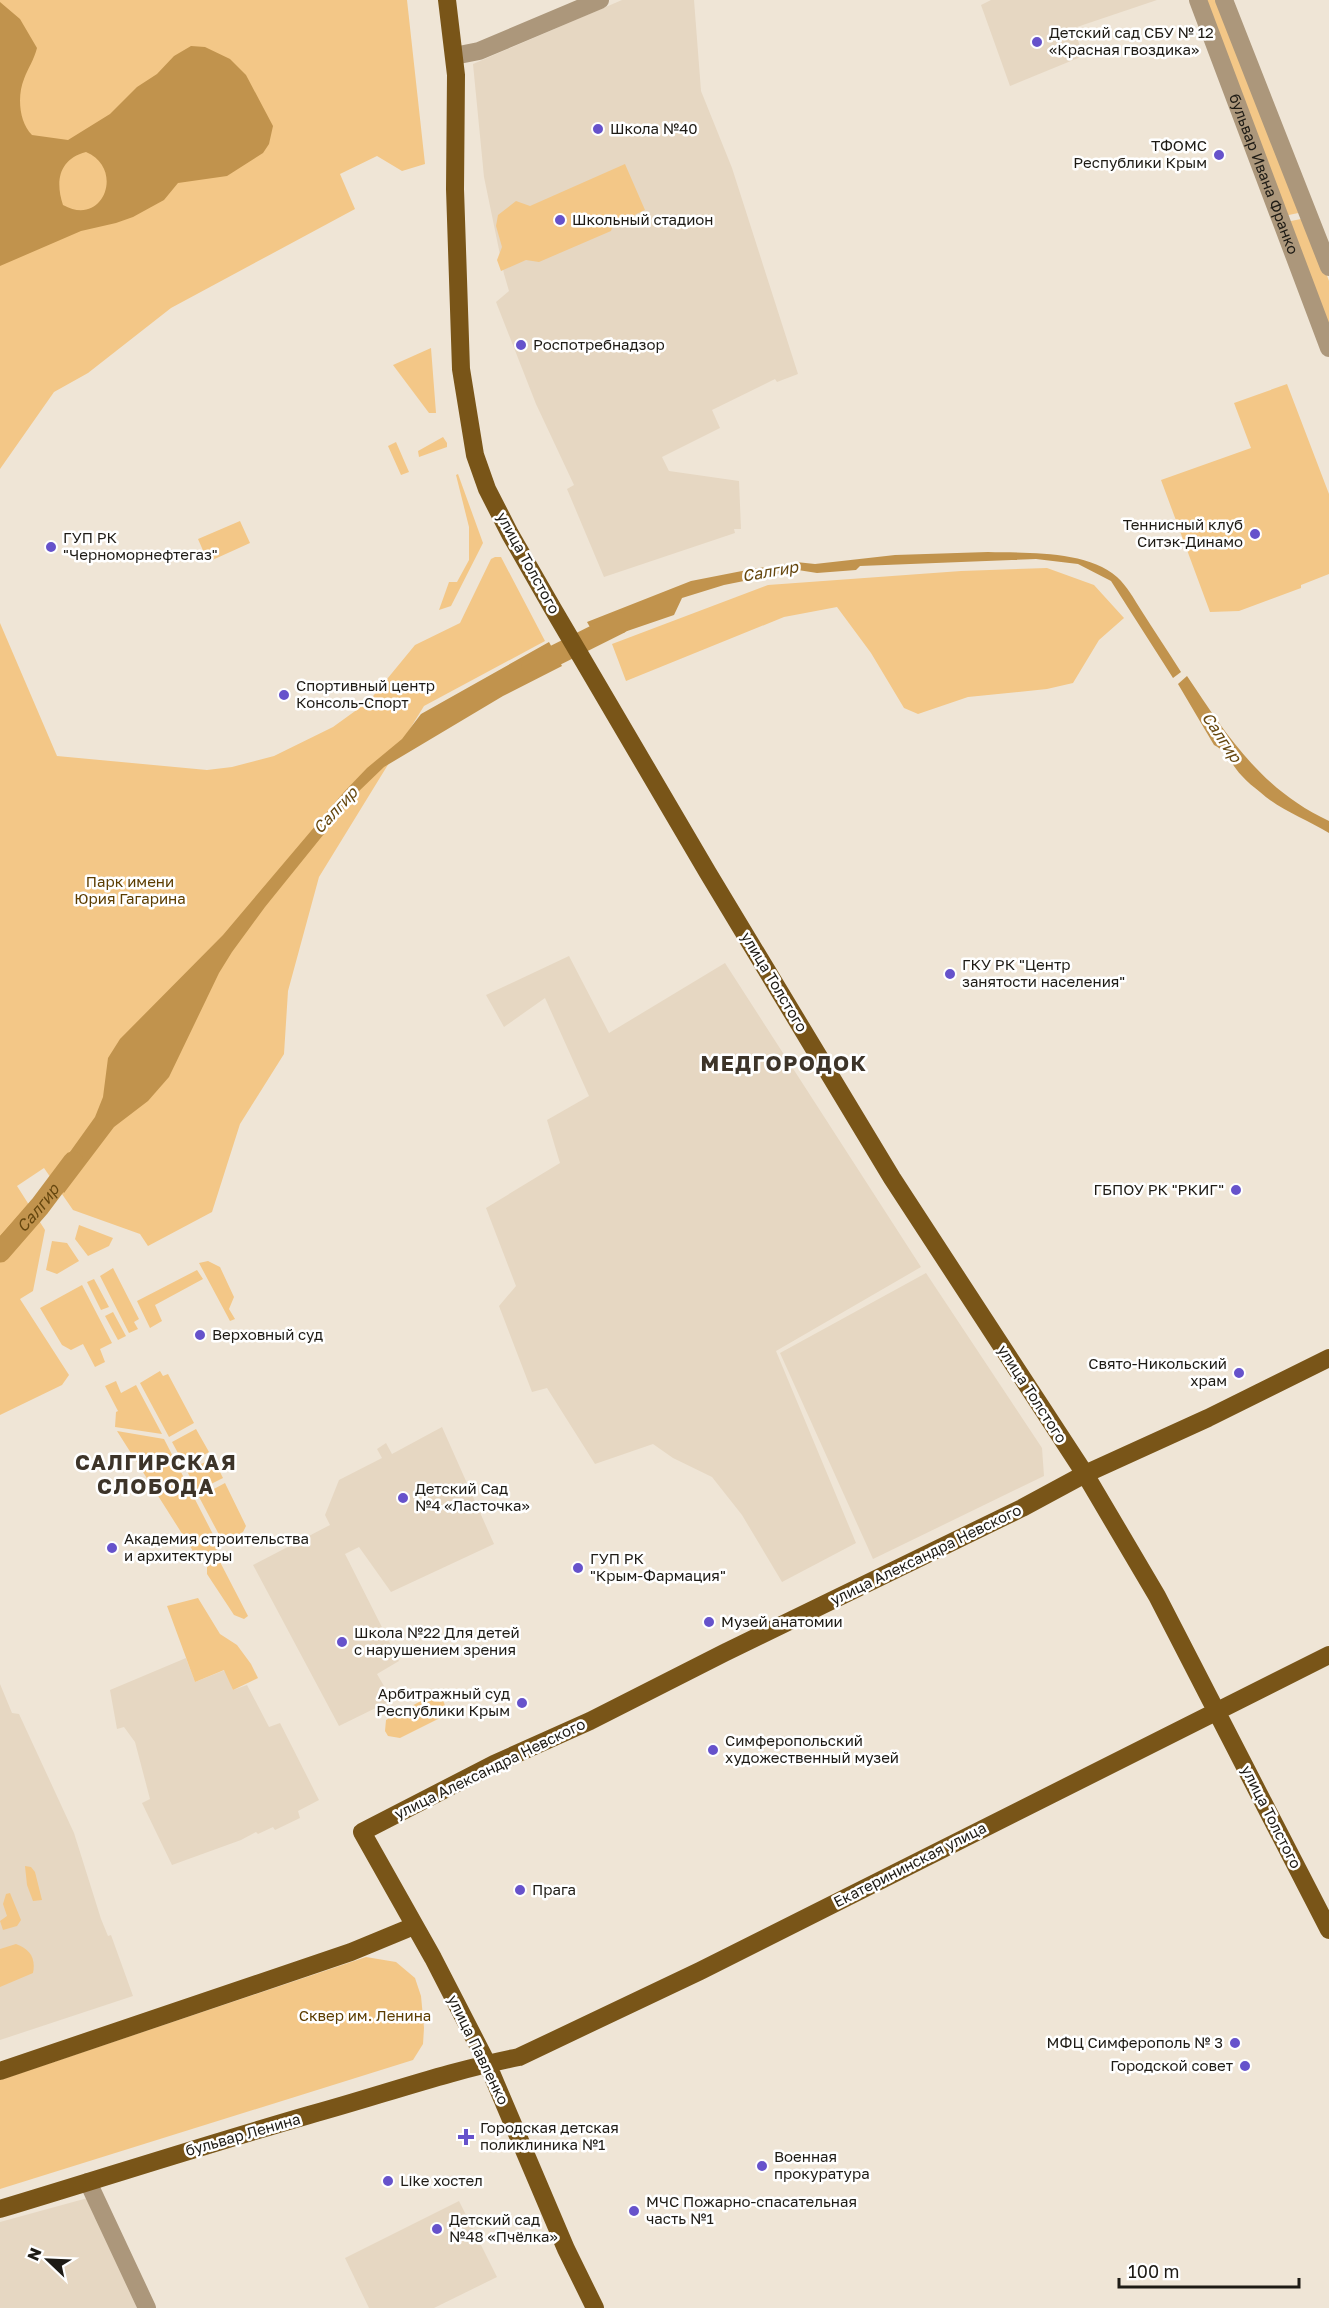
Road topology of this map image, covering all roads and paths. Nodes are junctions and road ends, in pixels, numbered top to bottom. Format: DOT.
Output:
graph roads {
  1 [pos="447,0"];
  2 [pos="600,0"];
  3 [pos="1198,0"];
  4 [pos="1224,0"];
  5 [pos="454,56"];
  6 [pos="1329,267"];
  7 [pos="1329,348"];
  8 [pos="1329,1358"];
  9 [pos="1085,1474"];
  10 [pos="1329,1655"];
  11 [pos="1217,1712"];
  12 [pos="362,1832"];
  13 [pos="414,1926"];
  14 [pos="1329,1930"];
  15 [pos="487,2064"];
  16 [pos="0,2071"];
  17 [pos="88,2182"];
  18 [pos="0,2209"];
  19 [pos="147,2308"];
  20 [pos="595,2308"];
  1 -- 5 [label="main road, улица Толстого"];
  2 -- 5 [label="street"];
  3 -- 7 [label="street, бульвар Ивана Франко"];
  4 -- 6 [label="street, бульвар Ивана Франко"];
  5 -- 9 [label="main road, улица Толстого"];
  8 -- 9 [label="main road, улица Александра Невского"];
  9 -- 11 [label="main road, улица Толстого"];
  9 -- 12 [label="main road, улица Александра Невского"];
  10 -- 11 [label="main road, Екатерининская улица"];
  11 -- 14 [label="main road, улица Толстого"];
  11 -- 15 [label="main road, Екатерининская улица"];
  12 -- 13 [label="main road, улица Павленко"];
  13 -- 15 [label="main road, улица Павленко"];
  13 -- 16 [label="main road"];
  15 -- 17 [label="main road, бульвар Ленина"];
  15 -- 20 [label="main road, улица Павленко"];
  17 -- 18 [label="main road, бульвар Ленина"];
  17 -- 19 [label="street"];
}
